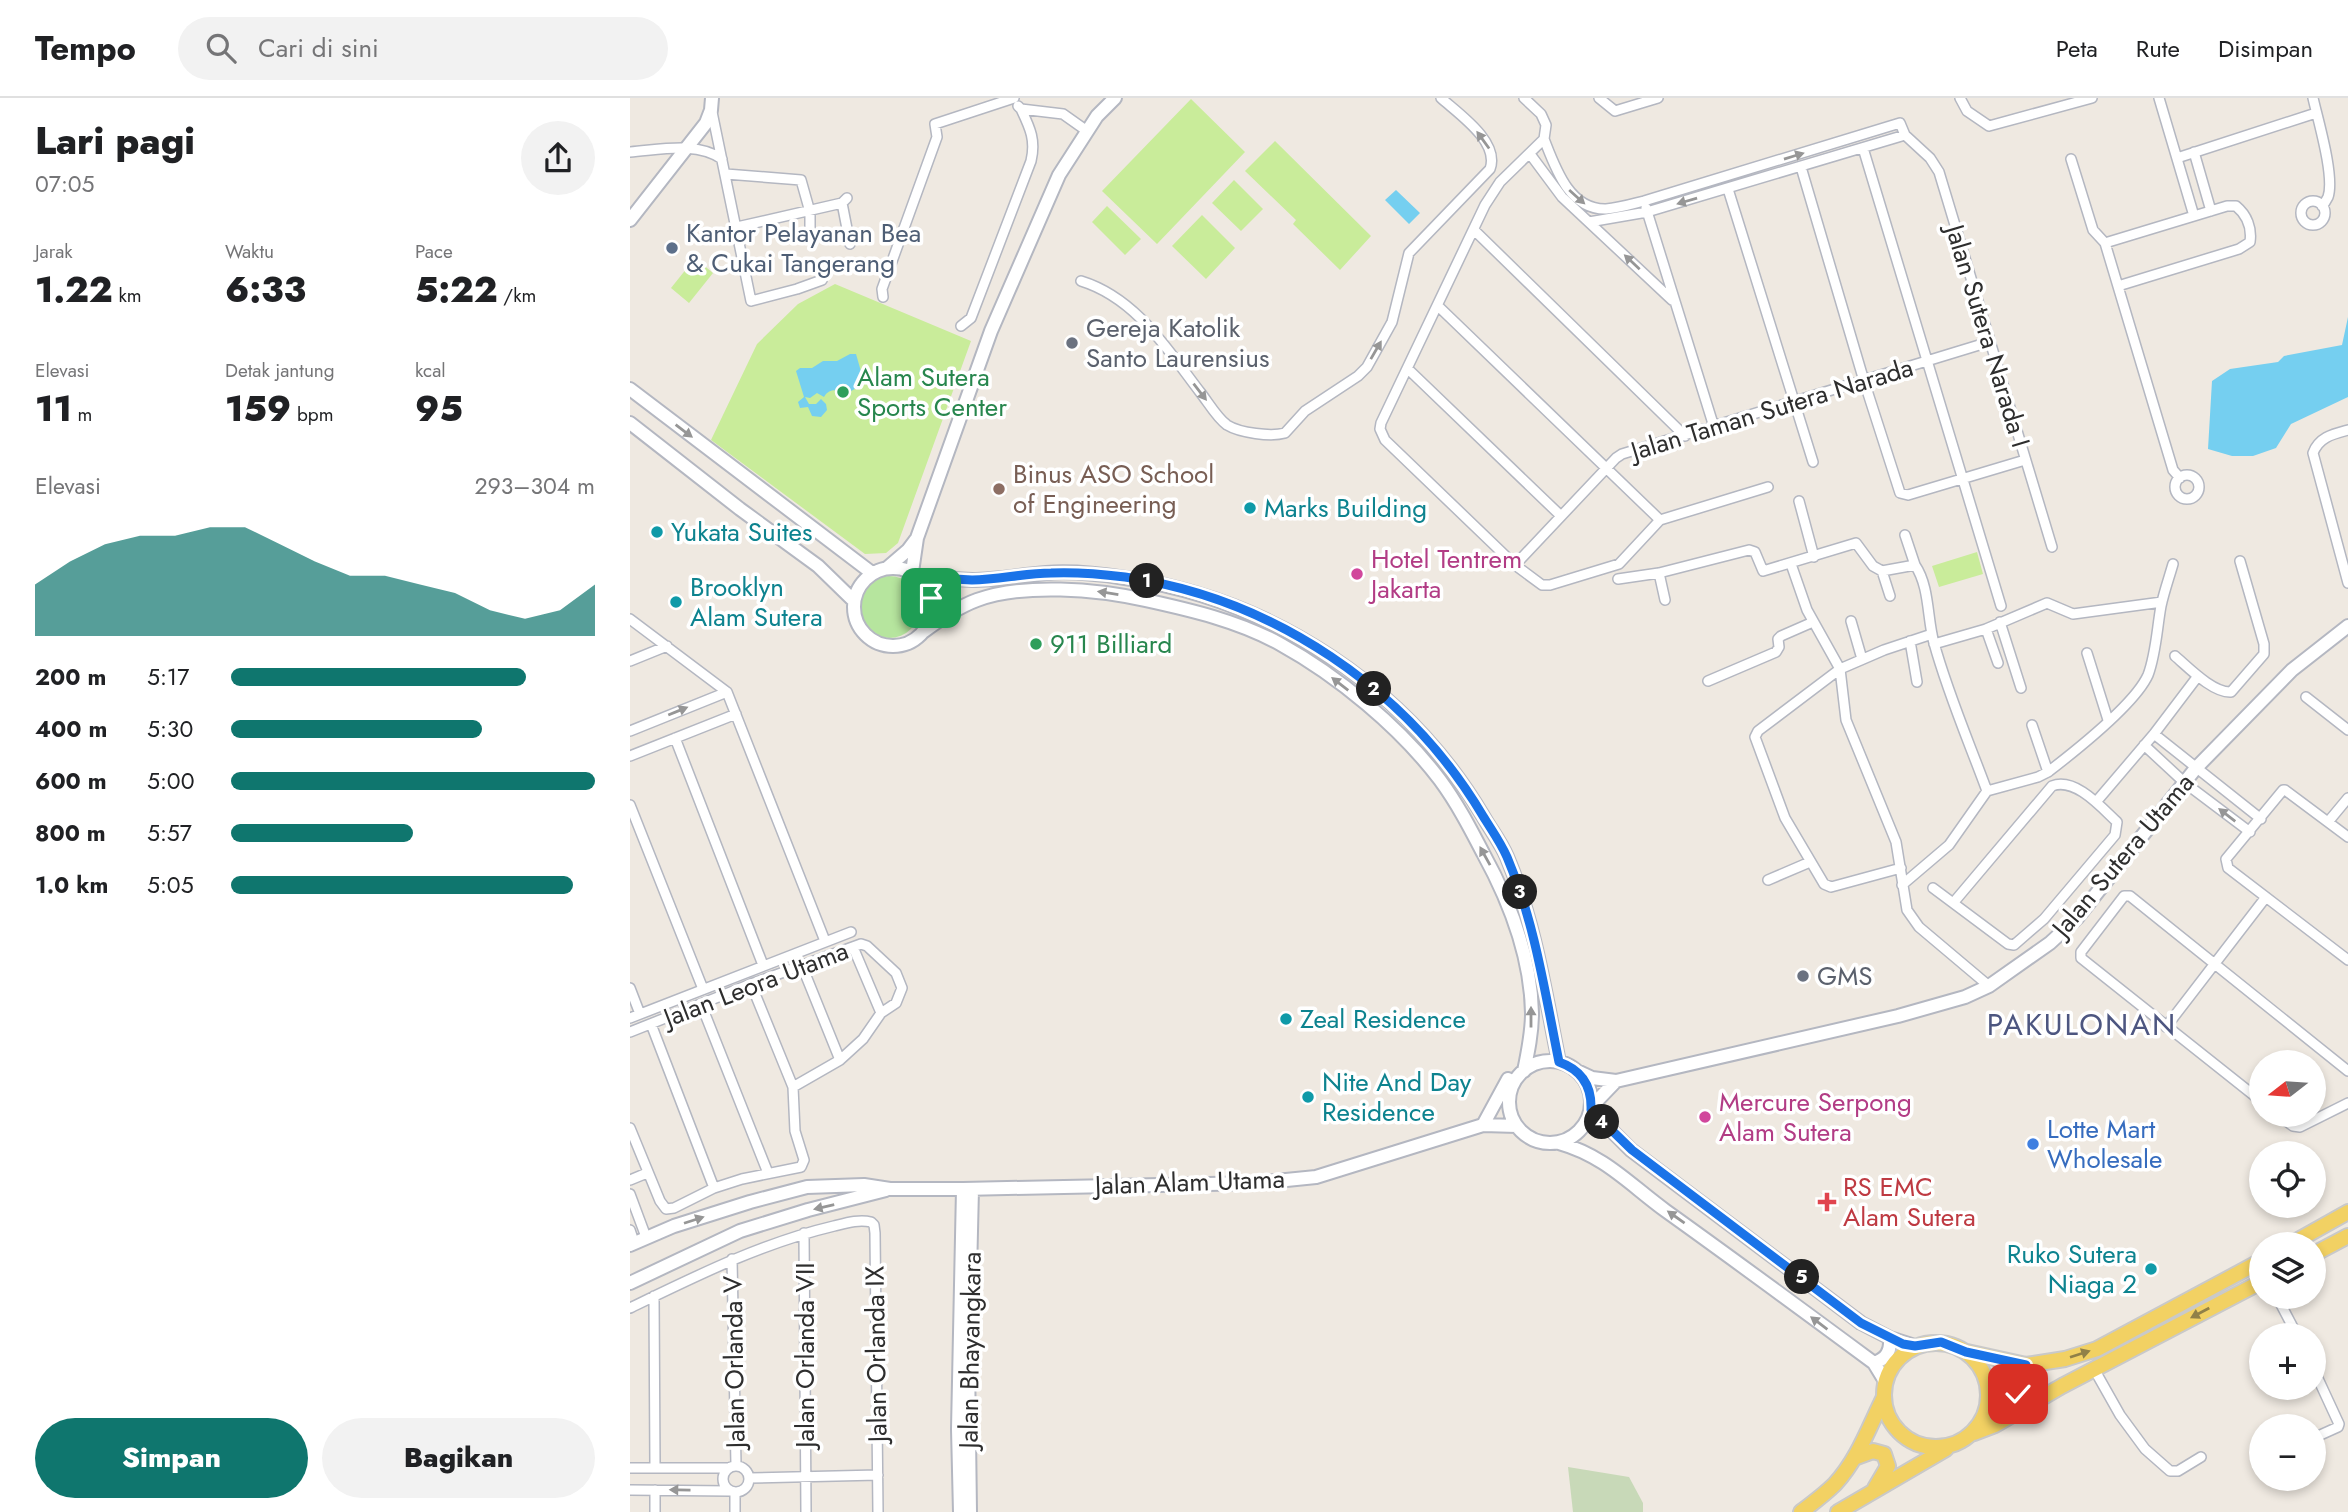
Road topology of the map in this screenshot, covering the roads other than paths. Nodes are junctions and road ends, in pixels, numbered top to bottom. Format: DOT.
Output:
graph roads {
  1 [pos="703,98"];
  2 [pos="1011,98"];
  3 [pos="1115,98"];
  4 [pos="1441,98"];
  5 [pos="1524,98"];
  6 [pos="1599,98"];
  7 [pos="1658,98"];
  8 [pos="1960,98"];
  9 [pos="2092,98"];
  10 [pos="2159,98"];
  11 [pos="2313,98"];
  12 [pos="1634,102"];
  13 [pos="712,104"];
  14 [pos="1021,109"];
  15 [pos="2316,113"];
  16 [pos="1087,131"];
  17 [pos="1905,135"];
  18 [pos="1544,139"];
  19 [pos="691,143"];
  20 [pos="1863,148"];
  21 [pos="630,152"];
  22 [pos="2194,152"];
  23 [pos="1530,154"];
  24 [pos="2177,158"];
  25 [pos="722,159"];
  26 [pos="2071,159"];
  27 [pos="1801,167"];
  28 [pos="726,174"];
  29 [pos="1728,189"];
  30 [pos="1644,201"];
  31 [pos="2322,206"];
  32 [pos="2211,211"];
  33 [pos="810,212"];
  34 [pos="1647,212"];
  35 [pos="2194,216"];
  36 [pos="630,220"];
  37 [pos="1589,222"];
  38 [pos="737,227"];
  39 [pos="1474,230"];
  40 [pos="810,238"];
  41 [pos="2105,243"];
  42 [pos="850,244"];
  43 [pos="822,280"];
  44 [pos="1081,281"];
  45 [pos="2118,286"];
  46 [pos="883,297"];
  47 [pos="1674,302"];
  48 [pos="1438,306"];
  49 [pos="961,326"];
  50 [pos="1989,342"];
  51 [pos="1927,361"];
  52 [pos="1409,370"];
  53 [pos="1864,381"];
  54 [pos="630,389"];
  55 [pos="1796,402"];
  56 [pos="630,422"];
  57 [pos="1714,427"];
  58 [pos="2348,430"];
  59 [pos="1685,436"];
  60 [pos="2025,460"];
  61 [pos="1813,462"];
  62 [pos="1608,467"];
  63 [pos="2180,478"];
  64 [pos="1962,480"];
  65 [pos="1768,487"];
  66 [pos="1799,501"];
  67 [pos="1561,516"];
  68 [pos="1660,520"];
  69 [pos="1905,535"];
  70 [pos="918,538"];
  71 [pos="2052,547"];
  72 [pos="850,557"];
  73 [pos="1814,557"];
  74 [pos="2240,561"];
  75 [pos="1791,564"];
  76 [pos="2173,564"];
  77 [pos="1515,565"];
  78 [pos="1915,565"];
  79 [pos="887,568"];
  80 [pos="1882,571"];
  81 [pos="872,573"];
  82 [pos="1658,573"];
  83 [pos="829,575"];
  84 [pos="915,575"];
  85 [pos="1618,579"];
  86 [pos="2348,583"];
  87 [pos="1890,596"];
  88 [pos="1665,600"];
  89 [pos="854,601"];
  90 [pos="2162,602"];
  91 [pos="2001,606"];
  92 [pos="630,620"];
  93 [pos="1851,621"];
  94 [pos="1813,622"];
  95 [pos="2000,622"];
  96 [pos="2348,626"];
  97 [pos="1986,629"];
  98 [pos="923,632"];
  99 [pos="1932,634"];
  100 [pos="1910,641"];
  101 [pos="1934,644"];
  102 [pos="667,646"];
  103 [pos="2087,653"];
  104 [pos="2175,656"];
  105 [pos="1861,659"];
  106 [pos="630,661"];
  107 [pos="1998,663"];
  108 [pos="1839,669"];
  109 [pos="2198,676"];
  110 [pos="1708,681"];
  111 [pos="1917,682"];
  112 [pos="2021,688"];
  113 [pos="727,692"];
  114 [pos="2306,697"];
  115 [pos="736,713"];
  116 [pos="2108,720"];
  117 [pos="2032,725"];
  118 [pos="630,730"];
  119 [pos="2348,730"];
  120 [pos="2154,734"];
  121 [pos="675,738"];
  122 [pos="2144,745"];
  123 [pos="630,756"];
  124 [pos="2196,768"];
  125 [pos="2048,772"];
  126 [pos="2185,782"];
  127 [pos="1987,791"];
  128 [pos="2348,798"];
  129 [pos="2096,802"];
  130 [pos="630,805"];
  131 [pos="2260,819"];
  132 [pos="2328,822"];
  133 [pos="2250,832"];
  134 [pos="2348,837"];
  135 [pos="1810,862"];
  136 [pos="1901,868"];
  137 [pos="1768,880"];
  138 [pos="1902,885"];
  139 [pos="1933,888"];
  140 [pos="2266,897"];
  141 [pos="1954,902"];
  142 [pos="851,932"];
  143 [pos="825,941"];
  144 [pos="853,947"];
  145 [pos="2348,960"];
  146 [pos="763,965"];
  147 [pos="802,966"];
  148 [pos="2214,966"];
  149 [pos="751,984"];
  150 [pos="1989,986"];
  151 [pos="630,988"];
  152 [pos="703,989"];
  153 [pos="701,1004"];
  154 [pos="881,1013"];
  155 [pos="640,1014"];
  156 [pos="630,1018"];
  157 [pos="650,1024"];
  158 [pos="2166,1027"];
  159 [pos="630,1032"];
  160 [pos="1530,1044"];
  161 [pos="840,1060"];
  162 [pos="1559,1062"];
  163 [pos="1524,1071"];
  164 [pos="1577,1071"];
  165 [pos="2348,1072"];
  166 [pos="1616,1081"];
  167 [pos="793,1087"];
  168 [pos="2249,1092"];
  169 [pos="2348,1103"];
  170 [pos="1591,1108"];
  171 [pos="2326,1114"];
  172 [pos="1483,1125"];
  173 [pos="1517,1126"];
  174 [pos="630,1128"];
  175 [pos="1559,1143"];
  176 [pos="768,1172"];
  177 [pos="647,1173"];
  178 [pos="630,1180"];
  179 [pos="714,1188"];
  180 [pos="890,1189"];
  181 [pos="968,1189"];
  182 [pos="630,1194"];
  183 [pos="2348,1212"];
  184 [pos="2312,1232"];
  185 [pos="804,1233"];
  186 [pos="2348,1236"];
  187 [pos="635,1239"];
  188 [pos="2326,1248"];
  189 [pos="732,1259"];
  190 [pos="2249,1267"];
  191 [pos="630,1283"];
  192 [pos="2249,1288"];
  193 [pos="654,1296"];
  194 [pos="630,1308"];
  195 [pos="1890,1338"];
  196 [pos="1915,1346"];
  197 [pos="1966,1352"];
  198 [pos="1874,1363"];
  199 [pos="2026,1365"];
  200 [pos="2094,1369"];
  201 [pos="1885,1381"];
  202 [pos="1884,1397"];
  203 [pos="2326,1397"];
  204 [pos="2038,1401"];
  205 [pos="2326,1432"];
  206 [pos="1971,1435"];
  207 [pos="1950,1446"];
  208 [pos="2201,1457"];
  209 [pos="1854,1458"];
  210 [pos="655,1467"];
  211 [pos="732,1467"];
  212 [pos="630,1468"];
  213 [pos="877,1475"];
  214 [pos="806,1477"];
  215 [pos="750,1478"];
  216 [pos="1875,1489"];
  217 [pos="630,1490"];
  218 [pos="655,1490"];
  219 [pos="732,1492"];
  220 [pos="655,1512"];
  221 [pos="735,1512"];
  222 [pos="806,1512"];
  223 [pos="878,1512"];
  224 [pos="960,1512"];
  225 [pos="970,1512"];
  226 [pos="1801,1512"];
  227 [pos="1839,1512"];
  1 -- 19 [label="main road"];
  2 -- 14 [label="street"];
  2 -- 46 [label="street"];
  3 -- 16 [label="main road"];
  44 -- 4 [label="street, one-way"];
  5 -- 18 [label="street"];
  6 -- 12 [label="street"];
  7 -- 12 [label="street"];
  8 -- 9 [label="street"];
  10 -- 24 [label="street"];
  11 -- 15 [label="street"];
  13 -- 19 [label="main road"];
  13 -- 25 [label="street"];
  14 -- 16 [label="street"];
  14 -- 49 [label="street"];
  15 -- 22 [label="street"];
  15 -- 31 [label="street"];
  16 -- 70 [label="main road"];
  17 -- 20 [label="street"];
  30 -- 17 [label="street, one-way"];
  17 -- 50 [label="street, Jalan Sutera Narada I"];
  18 -- 23 [label="street"];
  18 -- 30 [label="street, one-way"];
  19 -- 21 [label="street"];
  19 -- 25 [label="street"];
  19 -- 36 [label="main road"];
  20 -- 27 [label="street"];
  20 -- 51 [label="street"];
  22 -- 24 [label="street"];
  22 -- 32 [label="street"];
  23 -- 37 [label="street"];
  23 -- 39 [label="street"];
  24 -- 35 [label="street"];
  25 -- 28 [label="street"];
  26 -- 41 [label="street"];
  27 -- 29 [label="street"];
  27 -- 53 [label="street"];
  28 -- 33 [label="street"];
  28 -- 38 [label="street"];
  29 -- 34 [label="street, one-way"];
  29 -- 55 [label="street"];
  30 -- 34 [label="street"];
  32 -- 35 [label="street"];
  32 -- 45 [label="street"];
  33 -- 38 [label="street"];
  33 -- 40 [label="street"];
  33 -- 42 [label="street"];
  34 -- 37 [label="street"];
  34 -- 47 [label="street"];
  35 -- 41 [label="street"];
  47 -- 37 [label="street, one-way"];
  38 -- 43 [label="street"];
  39 -- 48 [label="street"];
  39 -- 59 [label="street"];
  41 -- 45 [label="street"];
  45 -- 63 [label="street"];
  47 -- 57 [label="street"];
  48 -- 52 [label="street"];
  48 -- 62 [label="street"];
  50 -- 51 [label="street, Jalan Taman Sutera Narada"];
  50 -- 60 [label="street, Jalan Sutera Narada I"];
  51 -- 53 [label="street, Jalan Taman Sutera Narada"];
  51 -- 64 [label="street"];
  52 -- 67 [label="street"];
  52 -- 77 [label="street"];
  53 -- 55 [label="street, Jalan Taman Sutera Narada"];
  53 -- 64 [label="street"];
  54 -- 72 [label="main road, one-way"];
  55 -- 57 [label="street, Jalan Taman Sutera Narada"];
  55 -- 61 [label="street"];
  56 -- 83 [label="main road"];
  57 -- 59 [label="street, Jalan Taman Sutera Narada"];
  58 -- 86 [label="street"];
  59 -- 62 [label="street, Jalan Taman Sutera Narada"];
  60 -- 64 [label="street"];
  60 -- 71 [label="street, Jalan Sutera Narada I"];
  62 -- 67 [label="street, Jalan Taman Sutera Narada"];
  62 -- 68 [label="street"];
  64 -- 91 [label="street"];
  65 -- 68 [label="street"];
  66 -- 73 [label="street"];
  67 -- 77 [label="street, Jalan Taman Sutera Narada"];
  68 -- 77 [label="street"];
  69 -- 78 [label="street"];
  70 -- 79 [label="main road"];
  70 -- 84 [label="main road"];
  72 -- 81 [label="main road"];
  72 -- 83 [label="main road"];
  73 -- 75 [label="street"];
  73 -- 80 [label="street"];
  74 -- 109 [label="street"];
  75 -- 82 [label="street"];
  75 -- 94 [label="street"];
  76 -- 90 [label="street"];
  78 -- 80 [label="street"];
  78 -- 99 [label="street"];
  79 -- 81 [label="main road"];
  79 -- 84 [label="main road"];
  80 -- 87 [label="street"];
  81 -- 89 [label="main road"];
  82 -- 85 [label="street"];
  82 -- 88 [label="street"];
  83 -- 89 [label="main road"];
  84 -- 98 [label="main road"];
  84 -- 162 [label="main road"];
  89 -- 98 [label="main road"];
  90 -- 95 [label="street"];
  90 -- 116 [label="street"];
  92 -- 102 [label="street"];
  93 -- 105 [label="street"];
  94 -- 108 [label="street"];
  94 -- 110 [label="street"];
  95 -- 97 [label="street"];
  95 -- 112 [label="street"];
  96 -- 124 [label="main road, Jalan Sutera Utama"];
  97 -- 101 [label="street"];
  97 -- 107 [label="street"];
  160 -- 98 [label="main road, one-way"];
  99 -- 100 [label="street"];
  99 -- 101 [label="street"];
  100 -- 105 [label="street"];
  100 -- 111 [label="street"];
  101 -- 127 [label="street"];
  102 -- 106 [label="street"];
  102 -- 113 [label="street"];
  103 -- 116 [label="street"];
  104 -- 109 [label="street"];
  105 -- 108 [label="street"];
  108 -- 135 [label="street"];
  108 -- 136 [label="street"];
  109 -- 120 [label="street"];
  113 -- 115 [label="street"];
  118 -- 113 [label="street, one-way"];
  114 -- 119 [label="street"];
  115 -- 121 [label="street"];
  115 -- 143 [label="street"];
  116 -- 125 [label="street"];
  117 -- 125 [label="street"];
  120 -- 122 [label="street"];
  120 -- 124 [label="street"];
  121 -- 123 [label="street"];
  121 -- 146 [label="street"];
  122 -- 126 [label="street"];
  122 -- 129 [label="street"];
  124 -- 126 [label="main road, Jalan Sutera Utama"];
  124 -- 131 [label="street"];
  125 -- 127 [label="street"];
  133 -- 126 [label="street, one-way"];
  126 -- 150 [label="main road, Jalan Sutera Utama"];
  127 -- 138 [label="street"];
  128 -- 132 [label="street"];
  129 -- 141 [label="street"];
  129 -- 141 [label="street"];
  130 -- 152 [label="street"];
  131 -- 132 [label="street"];
  131 -- 133 [label="street"];
  132 -- 134 [label="street"];
  133 -- 140 [label="street"];
  135 -- 136 [label="street"];
  135 -- 137 [label="street"];
  136 -- 138 [label="street"];
  138 -- 150 [label="street"];
  139 -- 141 [label="street"];
  140 -- 145 [label="street"];
  140 -- 148 [label="street"];
  142 -- 143 [label="street"];
  143 -- 146 [label="street"];
  144 -- 147 [label="street, Jalan Leora Utama"];
  144 -- 154 [label="street"];
  144 -- 154 [label="street, Jalan Leora Utama"];
  146 -- 152 [label="street"];
  147 -- 149 [label="street, Jalan Leora Utama"];
  147 -- 161 [label="street"];
  148 -- 158 [label="street"];
  148 -- 158 [label="street"];
  148 -- 165 [label="street"];
  149 -- 153 [label="street, Jalan Leora Utama"];
  149 -- 167 [label="street"];
  150 -- 166 [label="main road, Jalan Sutera Utama"];
  151 -- 155 [label="street"];
  152 -- 155 [label="street"];
  153 -- 157 [label="street, Jalan Leora Utama"];
  153 -- 176 [label="street"];
  154 -- 161 [label="street, Jalan Leora Utama"];
  155 -- 156 [label="street"];
  157 -- 159 [label="street, Jalan Leora Utama"];
  157 -- 179 [label="street"];
  158 -- 168 [label="street"];
  160 -- 163 [label="main road"];
  160 -- 172 [label="main road"];
  161 -- 167 [label="street, Jalan Leora Utama"];
  162 -- 163 [label="main road"];
  162 -- 164 [label="main road"];
  163 -- 173 [label="main road"];
  164 -- 166 [label="main road, Jalan Sutera Utama"];
  164 -- 170 [label="main road"];
  166 -- 170 [label="main road"];
  167 -- 176 [label="street"];
  169 -- 171 [label="street"];
  170 -- 175 [label="main road"];
  170 -- 195 [label="main road"];
  172 -- 173 [label="main road, Jalan Alam Utama"];
  172 -- 181 [label="main road, Jalan Alam Utama"];
  173 -- 175 [label="main road"];
  174 -- 177 [label="street"];
  198 -- 175 [label="main road, one-way"];
  176 -- 179 [label="street"];
  177 -- 178 [label="street"];
  177 -- 179 [label="street"];
  180 -- 181 [label="main road, Jalan Alam Utama"];
  187 -- 180 [label="main road, Jalan Alam Utama, one-way"];
  180 -- 191 [label="main road, Jalan Alam Utama, one-way"];
  181 -- 224 [label="main road, Jalan Bhayangkara"];
  181 -- 225 [label="main road, Jalan Bhayangkara"];
  182 -- 187 [label="street"];
  183 -- 184 [label="main road"];
  185 -- 189 [label="street"];
  185 -- 213 [label="street, Jalan Orlanda IX"];
  185 -- 214 [label="street, Jalan Orlanda VII"];
  186 -- 188 [label="main road"];
  189 -- 193 [label="street"];
  189 -- 211 [label="street, Jalan Orlanda V"];
  199 -- 190 [label="main road, one-way"];
  192 -- 200 [label="main road, one-way"];
  193 -- 194 [label="street"];
  193 -- 210 [label="street"];
  195 -- 196 [label="main road"];
  195 -- 198 [label="main road"];
  196 -- 197 [label="main road"];
  196 -- 201 [label="main road"];
  197 -- 199 [label="main road"];
  197 -- 206 [label="main road"];
  198 -- 201 [label="main road"];
  199 -- 204 [label="main road"];
  200 -- 204 [label="main road"];
  200 -- 208 [label="street"];
  201 -- 202 [label="main road"];
  202 -- 207 [label="main road"];
  202 -- 209 [label="main road"];
  203 -- 205 [label="street"];
  204 -- 206 [label="main road"];
  206 -- 207 [label="main road"];
  207 -- 216 [label="main road"];
  209 -- 216 [label="main road"];
  209 -- 226 [label="main road"];
  210 -- 211 [label="street"];
  210 -- 212 [label="street"];
  211 -- 215 [label="street"];
  211 -- 219 [label="street"];
  213 -- 214 [label="street"];
  213 -- 223 [label="street, Jalan Orlanda IX"];
  214 -- 215 [label="street"];
  214 -- 222 [label="street, Jalan Orlanda VII"];
  215 -- 219 [label="street"];
  216 -- 227 [label="main road"];
  217 -- 218 [label="street"];
  219 -- 218 [label="street, one-way"];
  218 -- 220 [label="street"];
  219 -- 221 [label="street"];
}
